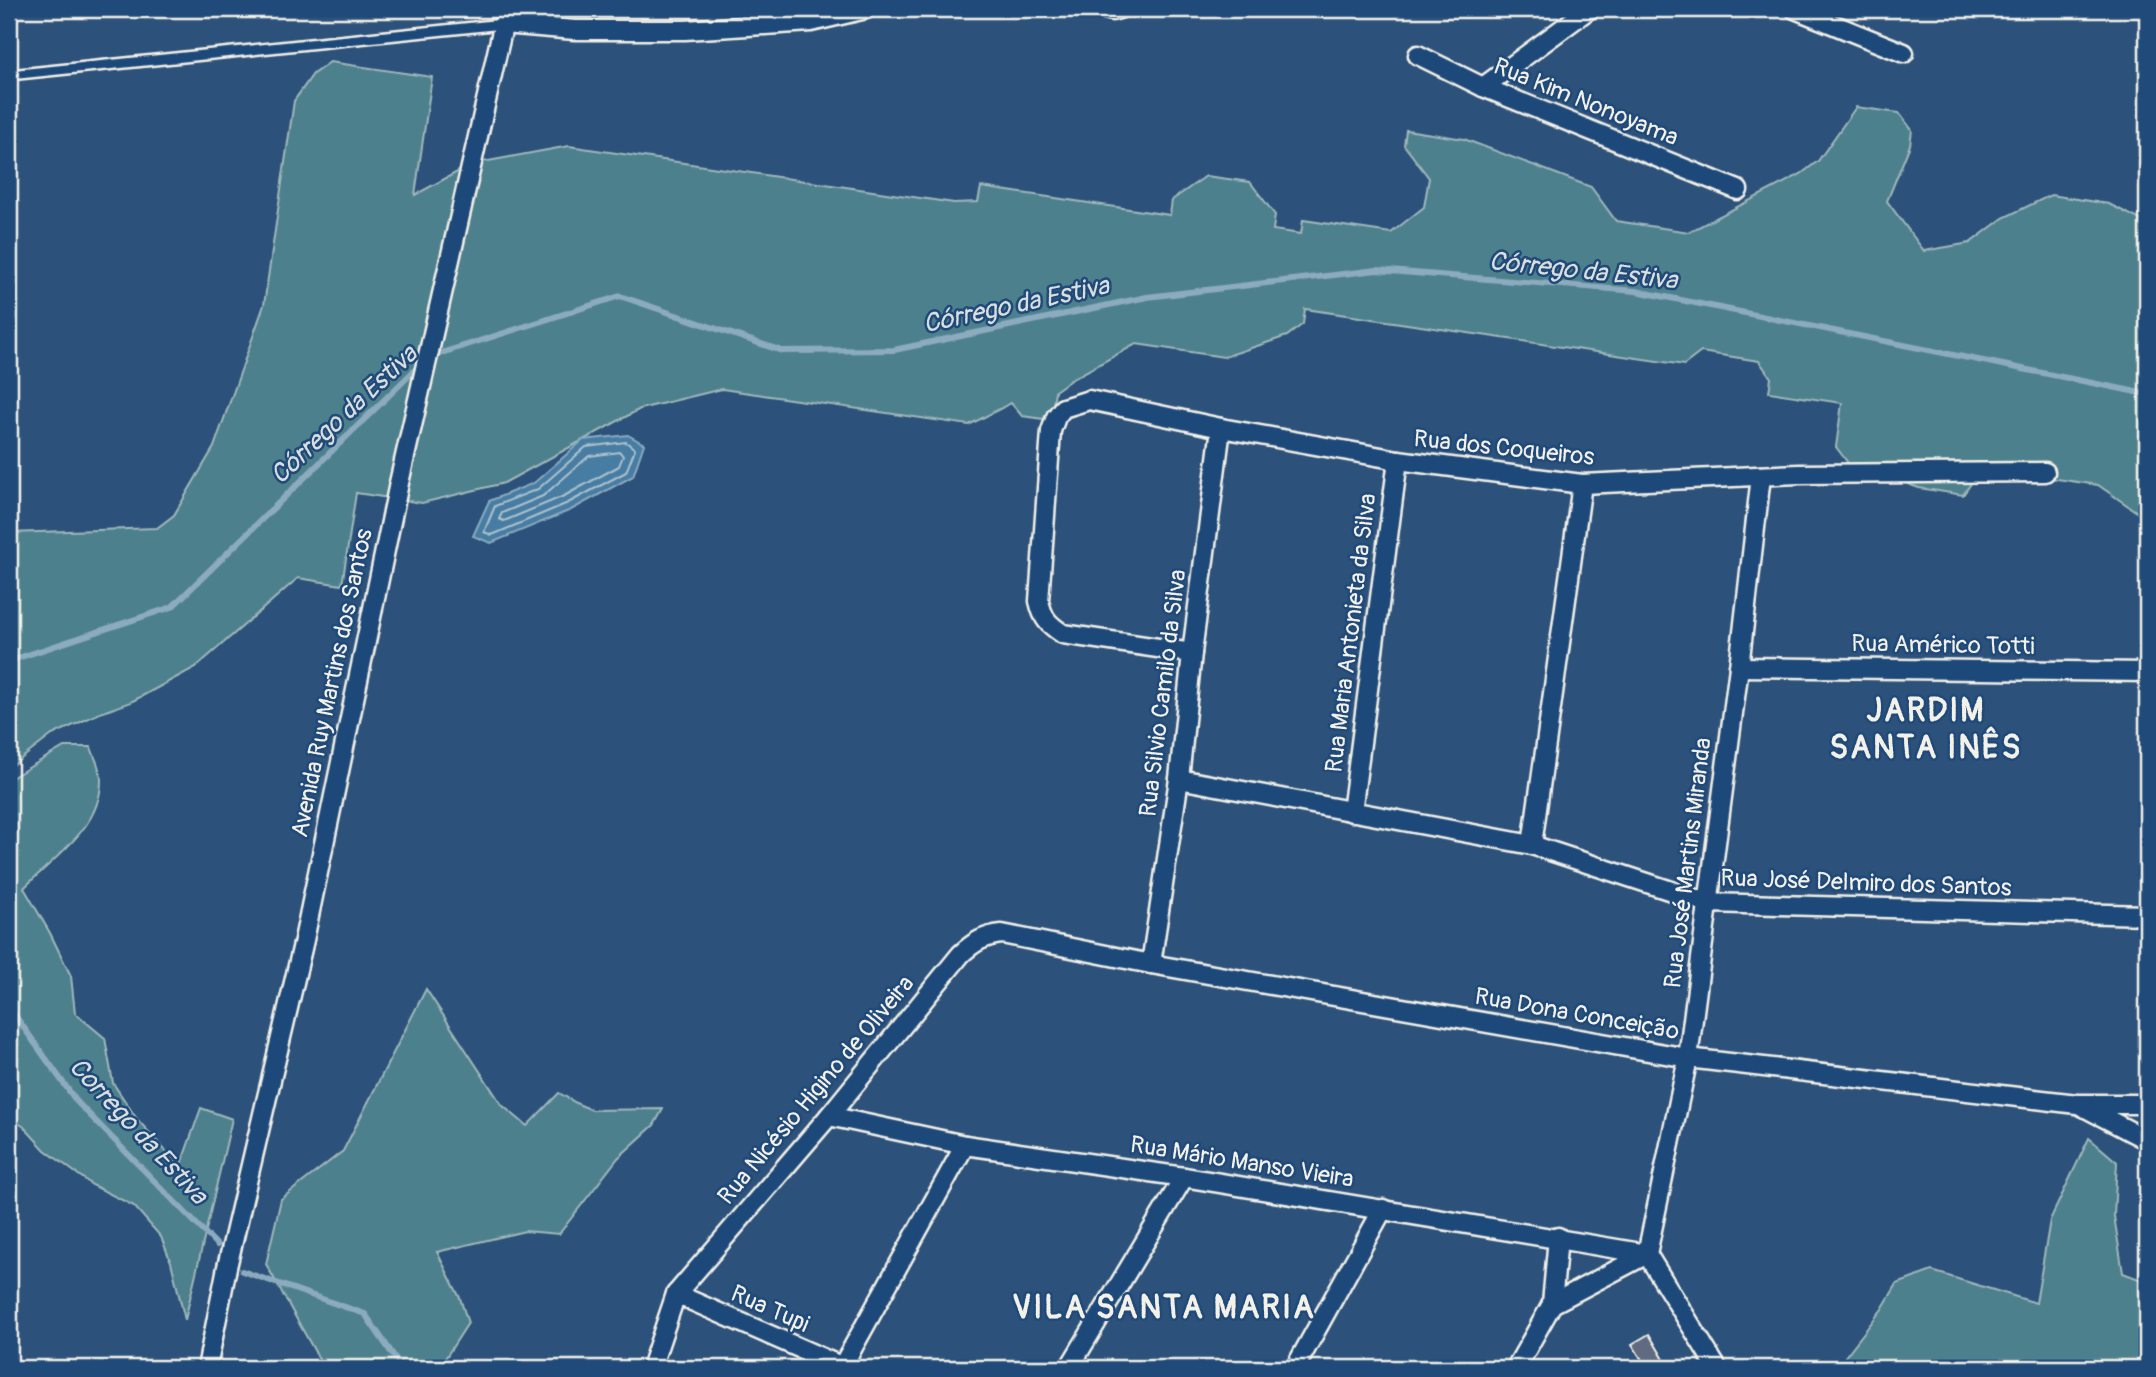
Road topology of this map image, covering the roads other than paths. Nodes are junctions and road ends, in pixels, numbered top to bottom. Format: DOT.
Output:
graph roads {
  1 [pos="866,9"];
  2 [pos="1105,9"];
  3 [pos="1119,9"];
  4 [pos="1589,9"];
  5 [pos="1795,9"];
  6 [pos="505,16"];
  7 [pos="1904,53"];
  8 [pos="1418,55"];
  9 [pos="9,75"];
  10 [pos="1483,87"];
  11 [pos="1738,190"];
  12 [pos="1221,428"];
  13 [pos="1398,460"];
  14 [pos="2045,472"];
  15 [pos="1761,476"];
  16 [pos="1582,484"];
  17 [pos="1192,653"];
  18 [pos="1739,667"];
  19 [pos="2147,672"];
  20 [pos="1179,779"];
  21 [pos="1352,812"];
  22 [pos="1532,845"];
  23 [pos="1708,903"];
  24 [pos="2147,915"];
  25 [pos="1003,934"];
  26 [pos="1151,964"];
  27 [pos="1688,1058"];
  28 [pos="2077,1104"];
  29 [pos="2147,1104"];
  30 [pos="829,1116"];
  31 [pos="2147,1140"];
  32 [pos="965,1145"];
  33 [pos="1184,1177"];
  34 [pos="1383,1209"];
  35 [pos="1558,1237"];
  36 [pos="1647,1254"];
  37 [pos="676,1294"];
  38 [pos="1552,1304"];
  39 [pos="207,1368"];
  40 [pos="651,1368"];
  41 [pos="844,1368"];
  42 [pos="1069,1368"];
  43 [pos="1295,1368"];
  44 [pos="1516,1368"];
  45 [pos="1717,1368"];
  1 -- 6 [label="street"];
  2 -- 3 [label="street"];
  4 -- 10 [label="street"];
  5 -- 7 [label="street"];
  6 -- 9 [label="lane"];
  6 -- 39 [label="street, Avenida Ruy Martins dos Santos"];
  8 -- 10 [label="street, Rua Kim Nonoyama"];
  10 -- 11 [label="street, Rua Kim Nonoyama"];
  12 -- 13 [label="street, Rua dos Coqueiros"];
  12 -- 17 [label="street, Rua Silvio Camilo da Silva"];
  12 -- 17 [label="street, Rua dos Coqueiros"];
  13 -- 16 [label="street, Rua dos Coqueiros"];
  13 -- 21 [label="street, Rua Maria Antonieta da Silva"];
  14 -- 15 [label="street, Rua dos Coqueiros"];
  15 -- 16 [label="street, Rua dos Coqueiros"];
  15 -- 18 [label="street, Rua José Martins Miranda"];
  16 -- 22 [label="street"];
  17 -- 20 [label="street, Rua Silvio Camilo da Silva"];
  18 -- 19 [label="street, Rua Américo Totti"];
  18 -- 23 [label="street, Rua José Martins Miranda"];
  20 -- 21 [label="street, Rua José Delmiro dos Santos"];
  20 -- 26 [label="street, Rua Silvio Camilo da Silva"];
  21 -- 22 [label="street, Rua José Delmiro dos Santos"];
  22 -- 23 [label="street, Rua José Delmiro dos Santos"];
  23 -- 24 [label="street, Rua José Delmiro dos Santos"];
  23 -- 27 [label="street, Rua José Martins Miranda"];
  25 -- 26 [label="street, Rua Dona Conceição"];
  25 -- 30 [label="street, Rua Nicésio Higino de Oliveira"];
  26 -- 27 [label="street, Rua Dona Conceição"];
  27 -- 28 [label="street, Rua Dona Conceição"];
  27 -- 36 [label="street, Rua José Martins Miranda"];
  28 -- 29 [label="street, Rua Dona Conceição"];
  28 -- 31 [label="street"];
  30 -- 32 [label="street, Rua Mário Manso Vieira"];
  30 -- 37 [label="street, Rua Nicésio Higino de Oliveira"];
  32 -- 33 [label="street, Rua Mário Manso Vieira"];
  32 -- 41 [label="street"];
  33 -- 34 [label="street, Rua Mário Manso Vieira"];
  33 -- 42 [label="street"];
  34 -- 35 [label="street, Rua Mário Manso Vieira"];
  34 -- 43 [label="street"];
  35 -- 36 [label="street, Rua Mário Manso Vieira"];
  35 -- 38 [label="street"];
  36 -- 38 [label="street"];
  36 -- 45 [label="street"];
  37 -- 40 [label="street"];
  37 -- 41 [label="street, Rua Tupi"];
  38 -- 44 [label="street"];
}
